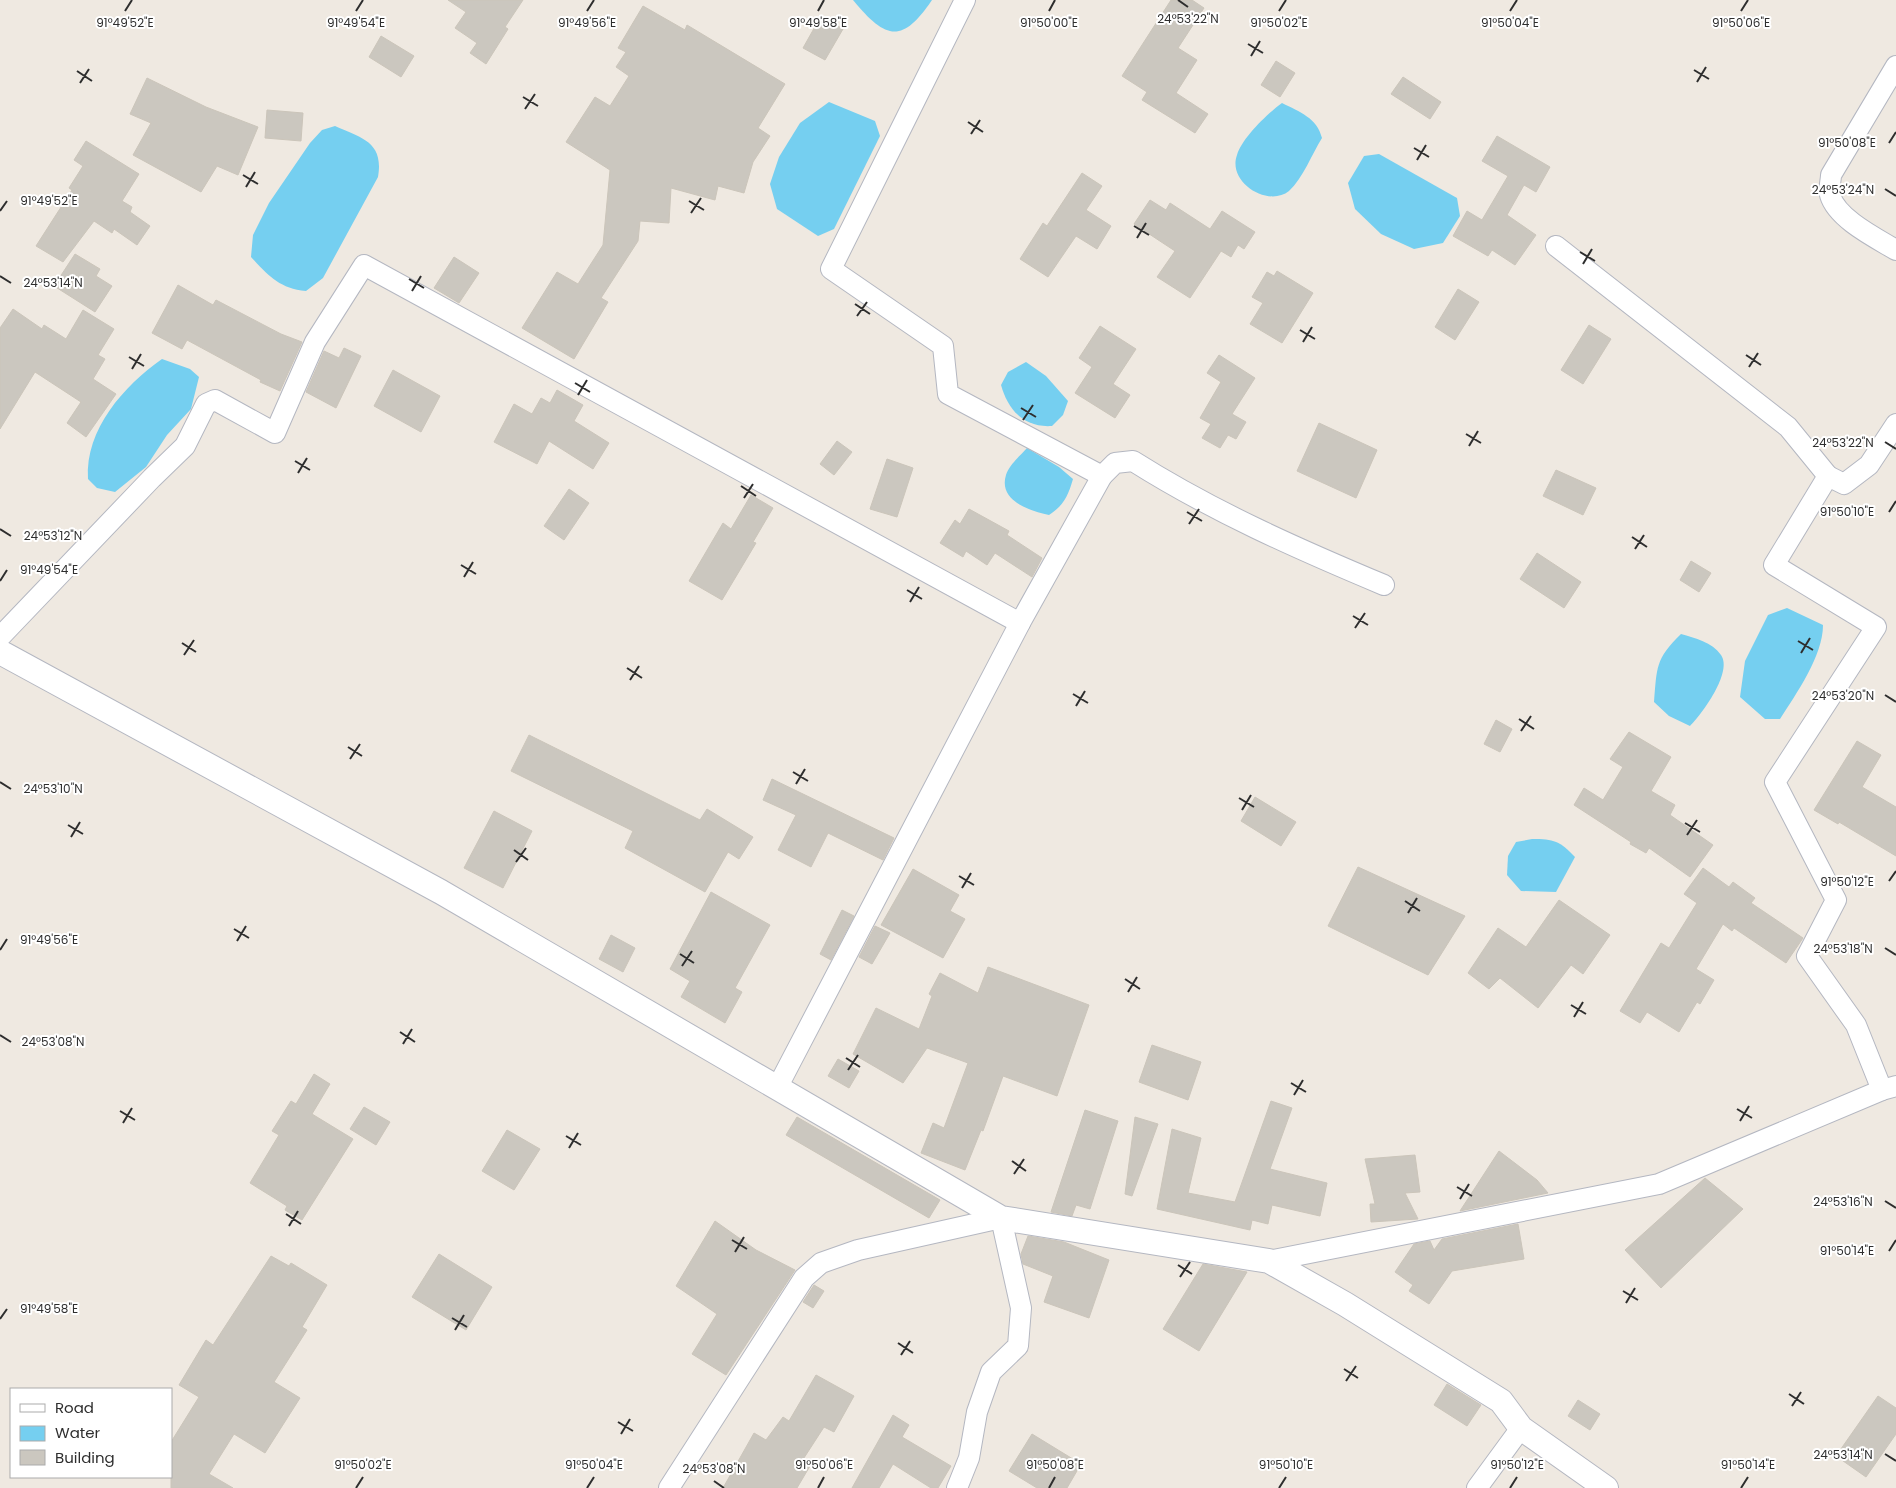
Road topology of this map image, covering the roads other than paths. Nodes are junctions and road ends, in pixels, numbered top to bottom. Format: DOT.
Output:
graph roads {
  1 [pos="965,0"];
  2 [pos="1896,66"];
  3 [pos="1556,246"];
  4 [pos="1896,250"];
  5 [pos="1896,424"];
  6 [pos="1102,476"];
  7 [pos="1828,476"];
  8 [pos="1384,585"];
  9 [pos="1020,623"];
  10 [pos="0,637"];
  11 [pos="0,652"];
  12 [pos="777,1088"];
  13 [pos="1889,1088"];
  14 [pos="1001,1218"];
  15 [pos="1270,1260"];
  16 [pos="1521,1428"];
  17 [pos="669,1488"];
  18 [pos="957,1488"];
  19 [pos="1477,1488"];
  20 [pos="1606,1488"];
  1 -- 6 [label="street"];
  2 -- 4 [label="street"];
  3 -- 7 [label="street"];
  5 -- 7 [label="street"];
  6 -- 8 [label="street"];
  6 -- 9 [label="street"];
  7 -- 13 [label="street"];
  9 -- 10 [label="street"];
  9 -- 12 [label="street"];
  11 -- 12 [label="street"];
  12 -- 14 [label="street"];
  13 -- 15 [label="street"];
  14 -- 15 [label="street"];
  14 -- 17 [label="street"];
  14 -- 18 [label="street"];
  15 -- 16 [label="street"];
  16 -- 19 [label="street"];
  16 -- 20 [label="street"];
}
